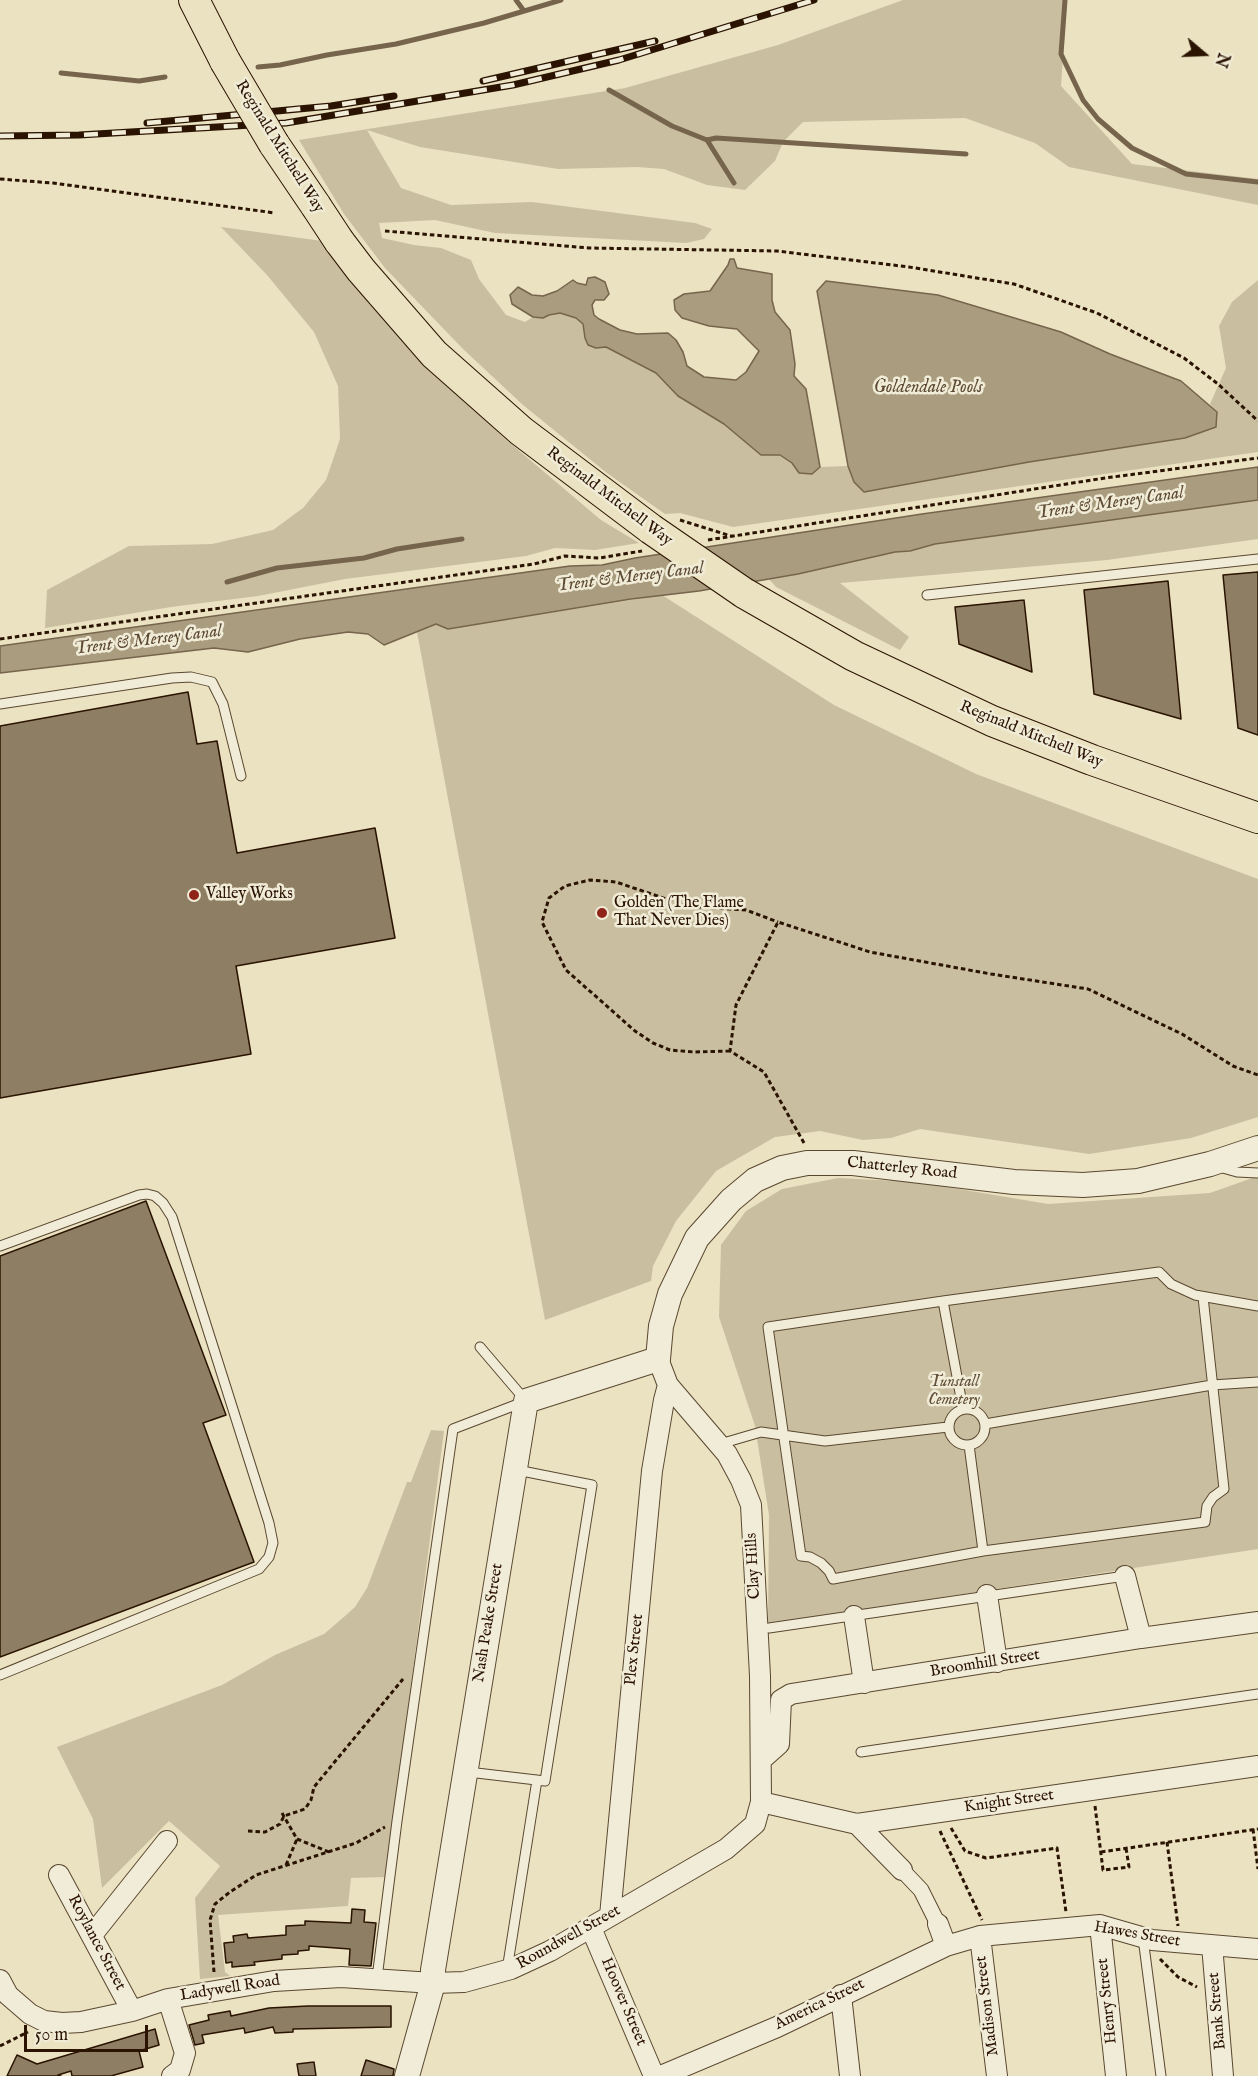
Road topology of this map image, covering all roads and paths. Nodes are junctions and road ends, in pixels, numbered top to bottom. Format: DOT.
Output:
graph roads {
  1 [pos="194,0"];
  2 [pos="0,179"];
  3 [pos="275,213"];
  4 [pos="385,231"];
  5 [pos="1258,421"];
  6 [pos="1258,458"];
  7 [pos="647,540"];
  8 [pos="699,542"];
  9 [pos="1258,559"];
  10 [pos="927,595"];
  11 [pos="0,639"];
  12 [pos="0,704"];
  13 [pos="241,776"];
  14 [pos="1258,818"];
  15 [pos="778,922"];
  16 [pos="730,1051"];
  17 [pos="1258,1075"];
  18 [pos="1258,1148"];
  19 [pos="807,1163"];
  20 [pos="1210,1164"];
  21 [pos="1258,1173"];
  22 [pos="0,1246"];
  23 [pos="1203,1297"];
  24 [pos="943,1301"];
  25 [pos="1258,1306"];
  26 [pos="480,1347"];
  27 [pos="658,1359"];
  28 [pos="1258,1382"];
  29 [pos="668,1385"];
  30 [pos="1212,1385"];
  31 [pos="526,1401"];
  32 [pos="963,1409"];
  33 [pos="985,1424"];
  34 [pos="948,1427"];
  35 [pos="783,1435"];
  36 [pos="719,1444"];
  37 [pos="969,1445"];
  38 [pos="514,1469"];
  39 [pos="983,1551"];
  40 [pos="1125,1576"];
  41 [pos="987,1595"];
  42 [pos="854,1616"];
  43 [pos="1258,1622"];
  44 [pos="769,1628"];
  45 [pos="1141,1638"];
  46 [pos="421,1658"];
  47 [pos="997,1662"];
  48 [pos="0,1675"];
  49 [pos="864,1683"];
  50 [pos="1258,1694"];
  51 [pos="861,1752"];
  52 [pos="760,1760"];
  53 [pos="1258,1766"];
  54 [pos="465,1771"];
  55 [pos="537,1780"];
  56 [pos="1093,1790"];
  57 [pos="761,1802"];
  58 [pos="936,1812"];
  59 [pos="283,1815"];
  60 [pos="397,1821"];
  61 [pos="857,1824"];
  62 [pos="1258,1828"];
  63 [pos="1253,1829"];
  64 [pos="248,1831"];
  65 [pos="297,1839"];
  66 [pos="167,1841"];
  67 [pos="1167,1842"];
  68 [pos="1126,1848"];
  69 [pos="329,1852"];
  70 [pos="1101,1852"];
  71 [pos="286,1866"];
  72 [pos="1258,1869"];
  73 [pos="902,1870"];
  74 [pos="59,1875"];
  75 [pos="610,1916"];
  76 [pos="938,1924"];
  77 [pos="1100,1925"];
  78 [pos="591,1928"];
  79 [pos="1068,1928"];
  80 [pos="92,1935"];
  81 [pos="985,1936"];
  82 [pos="1146,1938"];
  83 [pos="1180,1942"];
  84 [pos="1212,1945"];
  85 [pos="946,1946"];
  86 [pos="1258,1949"];
  87 [pos="507,1970"];
  88 [pos="377,1978"];
  89 [pos="0,1980"];
  90 [pos="433,1983"];
  91 [pos="206,1992"];
  92 [pos="1216,1993"];
  93 [pos="841,1995"];
  94 [pos="168,1999"];
  95 [pos="132,2011"];
  96 [pos="44,2021"];
  97 [pos="0,2046"];
  98 [pos="172,2076"];
  99 [pos="407,2076"];
  100 [pos="654,2076"];
  101 [pos="661,2076"];
  102 [pos="850,2076"];
  103 [pos="997,2076"];
  104 [pos="1116,2076"];
  105 [pos="1161,2076"];
  106 [pos="1223,2076"];
  1 -- 7 [label="main road, Reginald Mitchell Way, bridge"];
  2 -- 3 [label="path"];
  4 -- 5 [label="path"];
  6 -- 8 [label="path"];
  7 -- 11 [label="path"];
  7 -- 14 [label="main road, Reginald Mitchell Way, bridge"];
  9 -- 10 [label="lane"];
  12 -- 13 [label="lane"];
  15 -- 16 [label="path"];
  15 -- 16 [label="path"];
  15 -- 17 [label="path"];
  16 -- 19 [label="path"];
  18 -- 20 [label="street, Chatterley Road"];
  19 -- 20 [label="street, Chatterley Road"];
  19 -- 27 [label="street, Chatterley Road"];
  20 -- 21 [label="lane"];
  22 -- 48 [label="lane"];
  23 -- 24 [label="lane"];
  23 -- 25 [label="lane"];
  23 -- 30 [label="lane"];
  24 -- 32 [label="lane"];
  24 -- 35 [label="lane"];
  26 -- 31 [label="lane"];
  27 -- 29 [label="street, Clay Hills"];
  27 -- 31 [label="street"];
  28 -- 30 [label="lane"];
  29 -- 36 [label="street, Clay Hills"];
  29 -- 75 [label="street, Plex Street"];
  30 -- 33 [label="lane"];
  30 -- 39 [label="lane"];
  31 -- 38 [label="street, Nash Peake Street"];
  31 -- 46 [label="lane"];
  32 -- 33 [label="lane"];
  32 -- 34 [label="lane"];
  33 -- 37 [label="lane"];
  34 -- 35 [label="lane"];
  34 -- 37 [label="lane"];
  35 -- 36 [label="lane"];
  35 -- 39 [label="lane"];
  36 -- 52 [label="street, Clay Hills"];
  37 -- 39 [label="lane"];
  38 -- 54 [label="street, Nash Peake Street"];
  38 -- 55 [label="lane"];
  40 -- 41 [label="lane"];
  40 -- 45 [label="street"];
  41 -- 42 [label="lane"];
  41 -- 47 [label="street"];
  42 -- 44 [label="lane"];
  42 -- 49 [label="street"];
  43 -- 45 [label="street, Broomhill Street"];
  45 -- 47 [label="street, Broomhill Street"];
  46 -- 59 [label="path"];
  46 -- 60 [label="lane"];
  47 -- 49 [label="street, Broomhill Street"];
  49 -- 52 [label="street, Broomhill Street"];
  50 -- 51 [label="lane"];
  52 -- 57 [label="street, Clay Hills"];
  53 -- 56 [label="street, Knight Street"];
  54 -- 55 [label="lane"];
  54 -- 90 [label="street, Nash Peake Street"];
  55 -- 87 [label="lane"];
  56 -- 58 [label="street, Knight Street"];
  56 -- 70 [label="path"];
  57 -- 61 [label="street, Knight Street"];
  57 -- 75 [label="street, Roundwell Street"];
  58 -- 61 [label="street, Knight Street"];
  58 -- 79 [label="path"];
  58 -- 81 [label="path"];
  59 -- 64 [label="path"];
  59 -- 65 [label="path"];
  60 -- 69 [label="path"];
  60 -- 88 [label="lane"];
  61 -- 73 [label="street"];
  62 -- 63 [label="path"];
  63 -- 67 [label="path"];
  63 -- 72 [label="path"];
  65 -- 69 [label="path"];
  65 -- 71 [label="path"];
  66 -- 80 [label="street"];
  67 -- 68 [label="path"];
  67 -- 83 [label="path"];
  68 -- 70 [label="path"];
  68 -- 70 [label="path"];
  69 -- 71 [label="path"];
  71 -- 91 [label="path"];
  73 -- 76 [label="street"];
  74 -- 80 [label="street, Roylance Street"];
  75 -- 78 [label="street, Roundwell Street"];
  76 -- 85 [label="street"];
  77 -- 79 [label="street, Hawes Street"];
  77 -- 82 [label="street, Hawes Street"];
  77 -- 104 [label="street, Henry Street"];
  78 -- 87 [label="street, Roundwell Street"];
  78 -- 100 [label="street, Hoover Street"];
  79 -- 81 [label="street, Hawes Street"];
  80 -- 95 [label="street, Roylance Street"];
  81 -- 85 [label="street, America Street"];
  81 -- 103 [label="street, Madison Street"];
  82 -- 83 [label="street, Hawes Street"];
  82 -- 92 [label="path"];
  82 -- 105 [label="lane"];
  83 -- 84 [label="street, Hawes Street"];
  84 -- 86 [label="street, Hawes Street"];
  84 -- 92 [label="street, Bank Street"];
  85 -- 93 [label="street, America Street"];
  87 -- 90 [label="street, Roundwell Street"];
  88 -- 90 [label="street, Ladywell Road"];
  88 -- 91 [label="street, Ladywell Road"];
  89 -- 96 [label="street"];
  90 -- 99 [label="street"];
  91 -- 94 [label="street, Ladywell Road"];
  92 -- 106 [label="street, Bank Street"];
  93 -- 101 [label="street, America Street"];
  93 -- 102 [label="street"];
  94 -- 95 [label="street, Ladywell Road"];
  94 -- 98 [label="street"];
  95 -- 96 [label="street, Ladywell Road"];
  96 -- 97 [label="path"];
}
